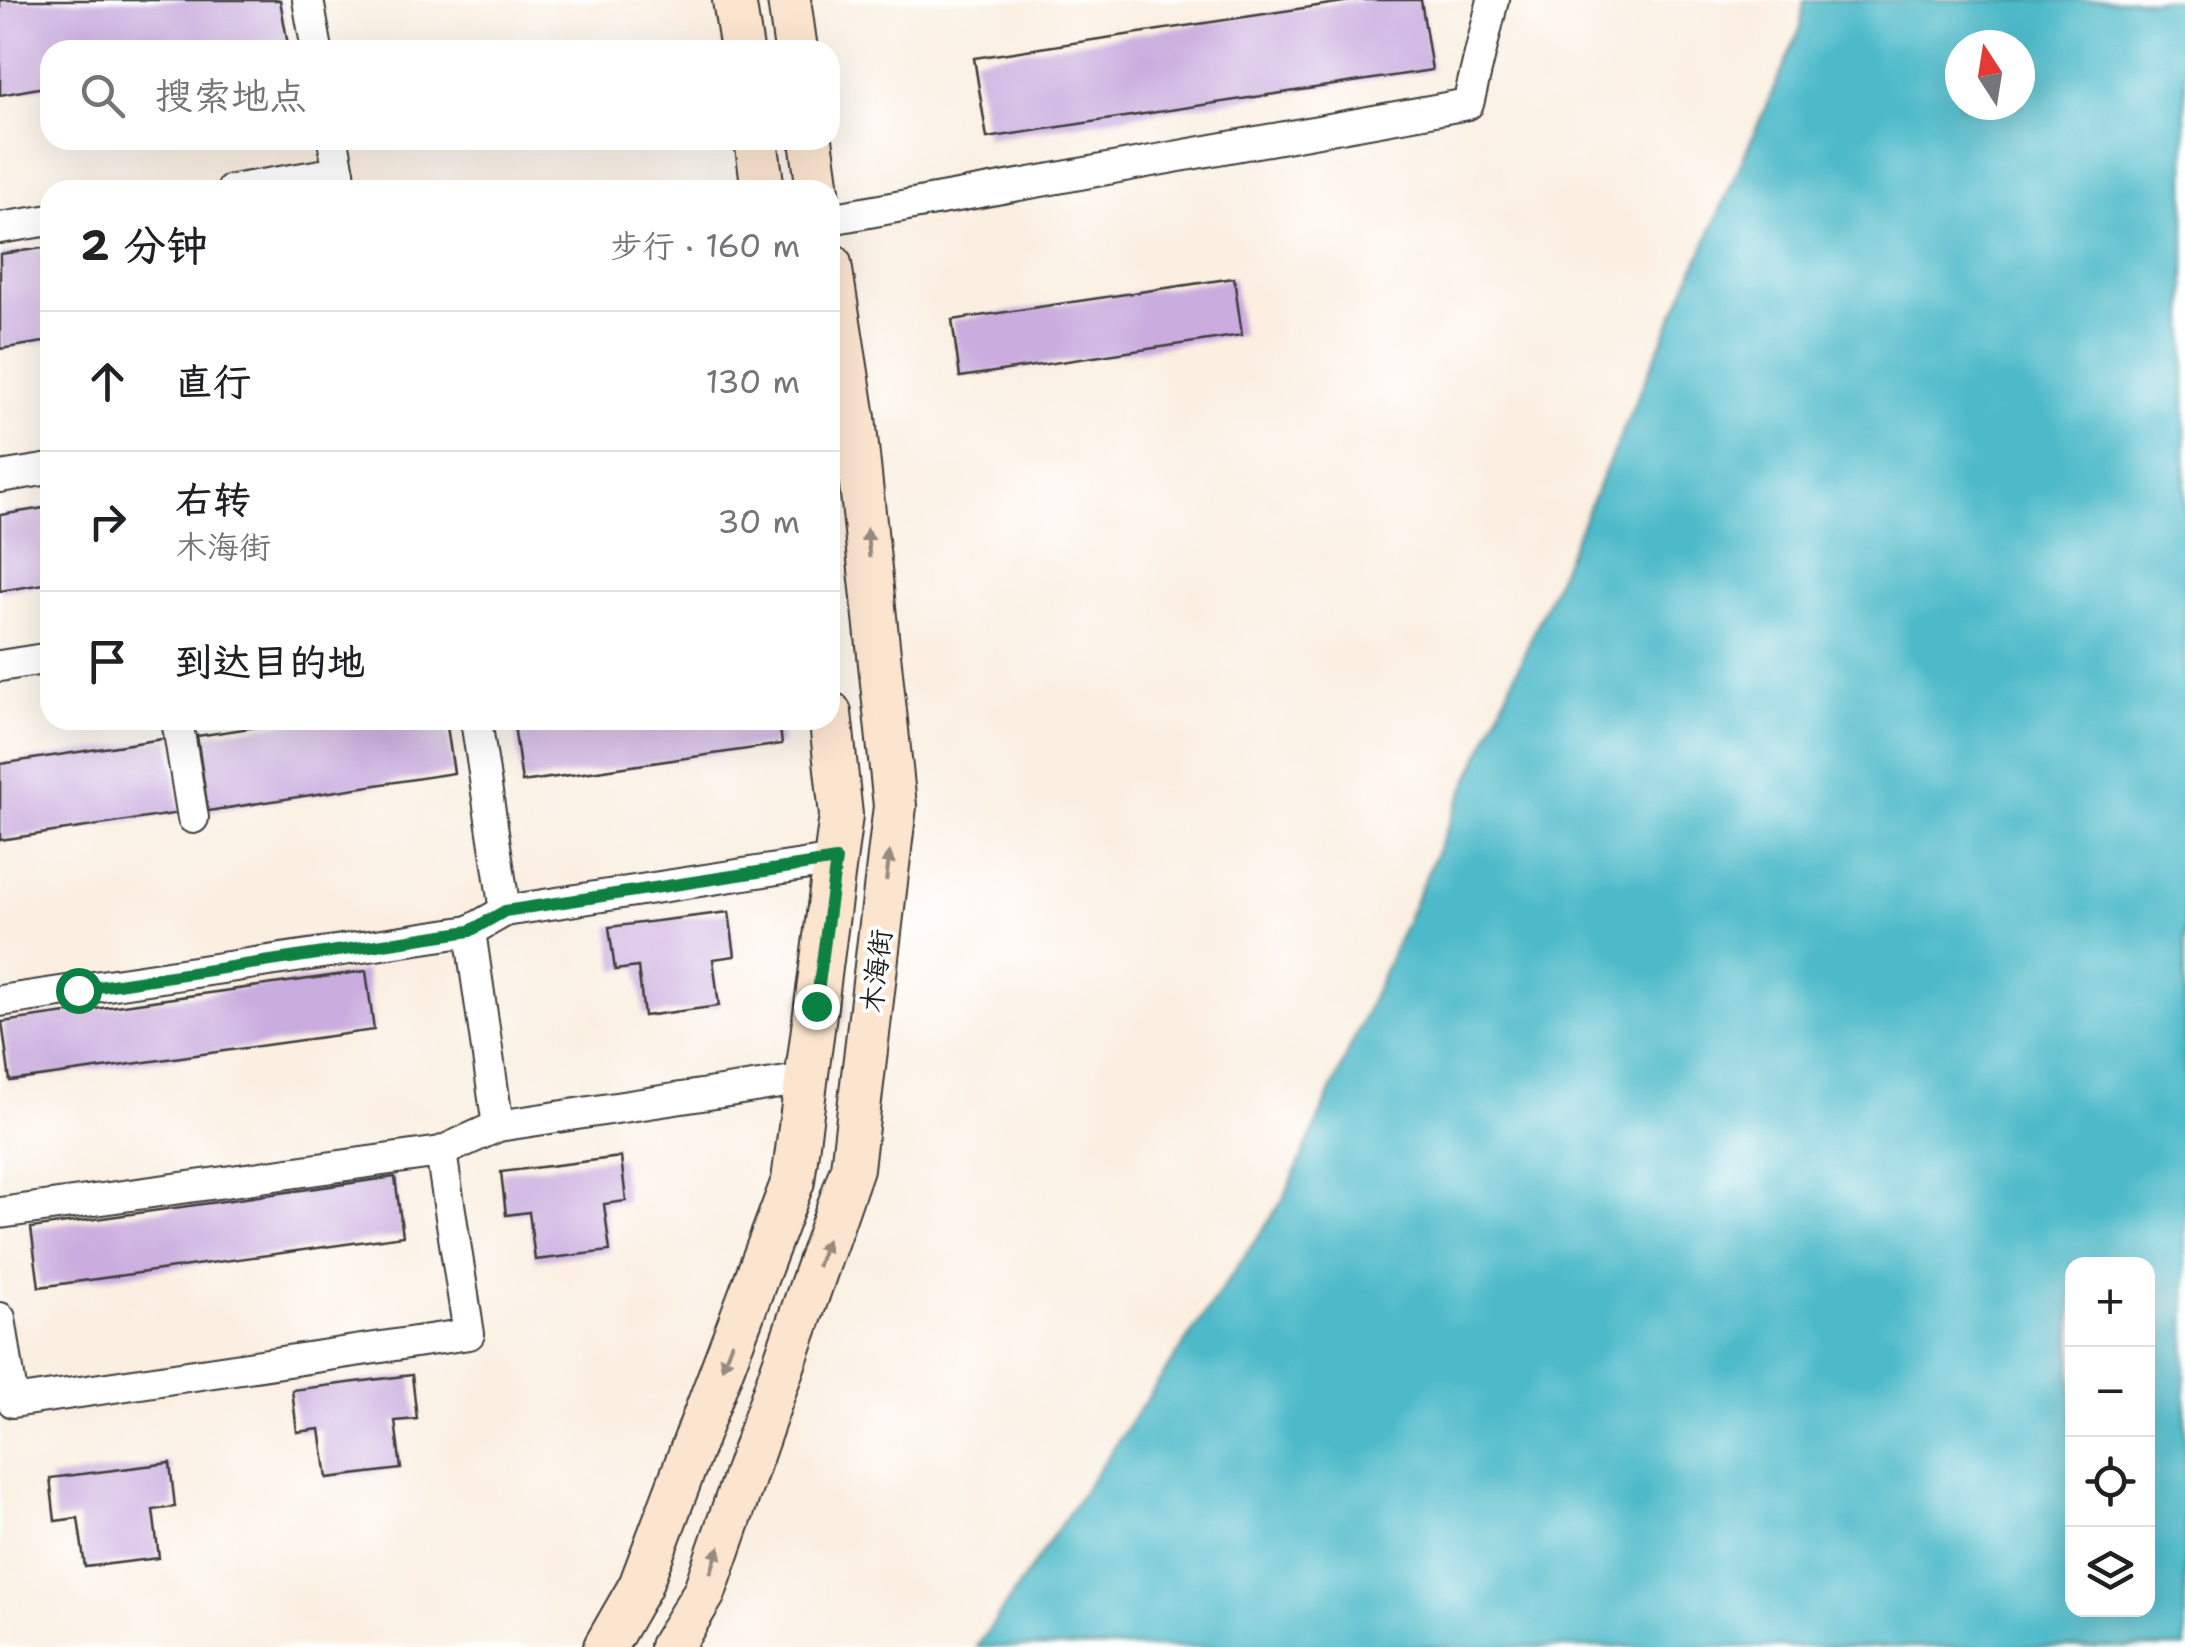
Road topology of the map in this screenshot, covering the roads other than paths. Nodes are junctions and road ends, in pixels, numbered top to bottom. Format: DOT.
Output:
graph roads {
  1 [pos="308,0"];
  2 [pos="734,0"];
  3 [pos="789,0"];
  4 [pos="1493,0"];
  5 [pos="315,40"];
  6 [pos="740,40"];
  7 [pos="795,40"];
  8 [pos="335,150"];
  9 [pos="757,150"];
  10 [pos="812,150"];
  11 [pos="340,180"];
  12 [pos="762,180"];
  13 [pos="816,180"];
  14 [pos="840,217"];
  15 [pos="40,222"];
  16 [pos="0,228"];
  17 [pos="840,328"];
  18 [pos="40,471"];
  19 [pos="0,477"];
  20 [pos="40,660"];
  21 [pos="0,666"];
  22 [pos="178,730"];
  23 [pos="478,730"];
  24 [pos="832,730"];
  25 [pos="193,818"];
  26 [pos="836,860"];
  27 [pos="505,911"];
  28 [pos="470,931"];
  29 [pos="0,1002"];
  30 [pos="806,1079"];
  31 [pos="498,1126"];
  32 [pos="442,1152"];
  33 [pos="0,1213"];
  34 [pos="0,1318"];
  35 [pos="605,1647"];
  36 [pos="672,1647"];
  1 -- 5 [label="street"];
  2 -- 6 [label="main road"];
  3 -- 7 [label="main road"];
  4 -- 14 [label="street"];
  8 -- 11 [label="street"];
  9 -- 12 [label="main road"];
  10 -- 13 [label="main road"];
  15 -- 16 [label="street"];
  36 -- 17 [label="main road, 木海街, one-way"];
  18 -- 19 [label="street"];
  20 -- 21 [label="street"];
  22 -- 25 [label="street"];
  23 -- 27 [label="street"];
  24 -- 26 [label="main road, 木海街"];
  26 -- 27 [label="street"];
  26 -- 30 [label="main road, 木海街"];
  27 -- 28 [label="street"];
  28 -- 29 [label="street"];
  28 -- 31 [label="street"];
  30 -- 31 [label="street"];
  30 -- 35 [label="main road, 木海街, one-way"];
  31 -- 32 [label="street"];
  32 -- 33 [label="street"];
  32 -- 34 [label="street"];
}
